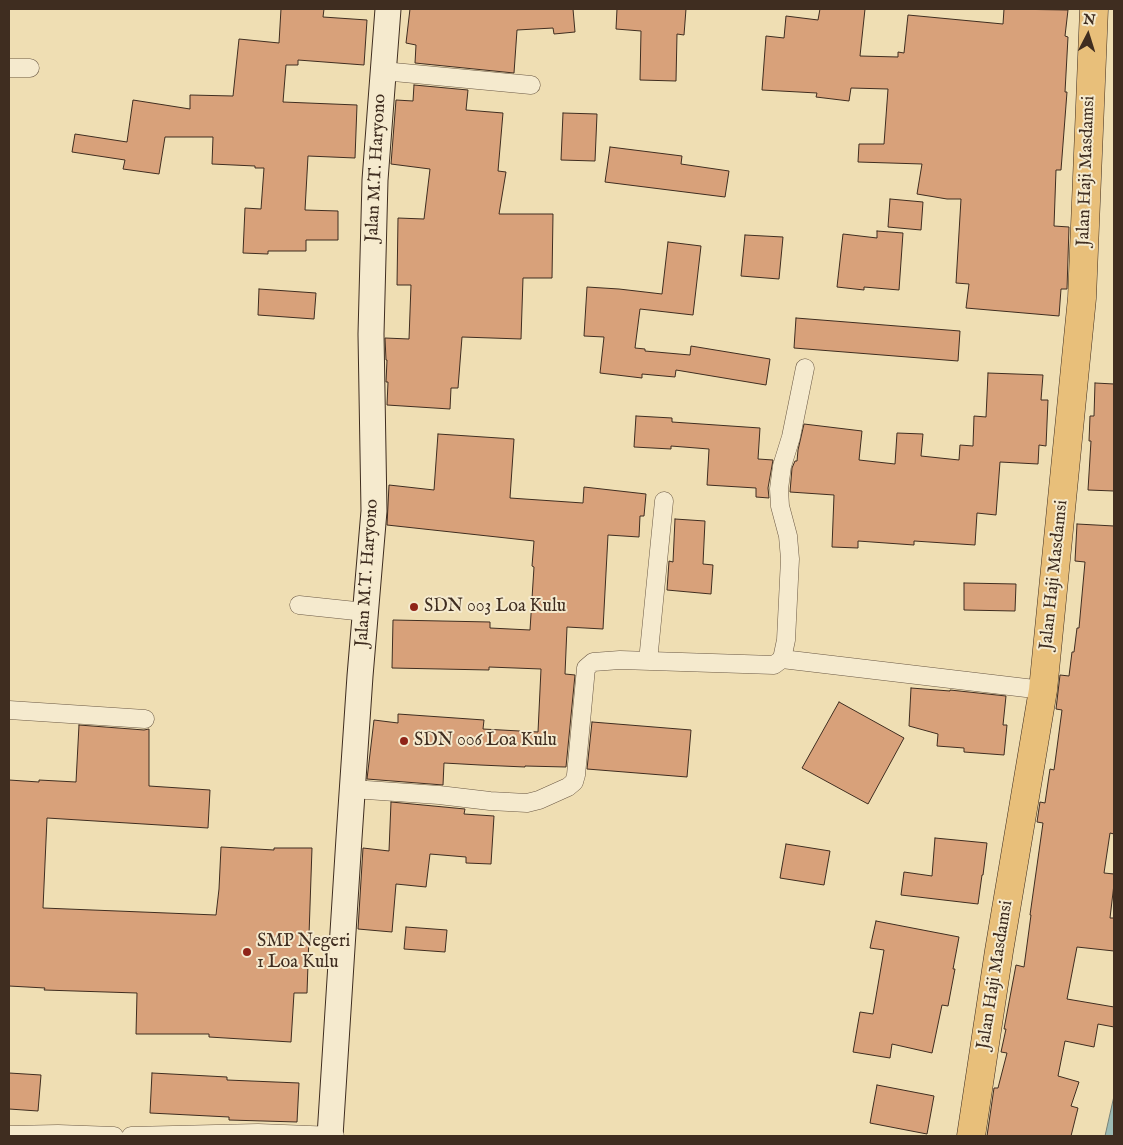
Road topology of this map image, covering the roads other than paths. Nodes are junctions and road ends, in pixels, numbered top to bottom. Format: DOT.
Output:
graph roads {
  1 [pos="388,9"];
  2 [pos="1094,9"];
  3 [pos="9,68"];
  4 [pos="30,68"];
  5 [pos="383,71"];
  6 [pos="532,85"];
  7 [pos="805,368"];
  8 [pos="664,501"];
  9 [pos="299,605"];
  10 [pos="365,612"];
  11 [pos="782,658"];
  12 [pos="648,661"];
  13 [pos="1043,690"];
  14 [pos="9,710"];
  15 [pos="145,719"];
  16 [pos="352,789"];
  17 [pos="9,1134"];
  18 [pos="114,1136"];
  19 [pos="131,1136"];
  20 [pos="330,1136"];
  21 [pos="335,1136"];
  22 [pos="971,1136"];
  1 -- 5 [label="street, Jalan M.T. Haryono"];
  2 -- 13 [label="highway, Jalan Haji Masdamsi"];
  3 -- 4 [label="street"];
  5 -- 6 [label="street"];
  5 -- 10 [label="street, Jalan M.T. Haryono"];
  7 -- 11 [label="street"];
  8 -- 12 [label="street"];
  9 -- 10 [label="street"];
  10 -- 16 [label="street, Jalan M.T. Haryono"];
  11 -- 12 [label="street"];
  11 -- 13 [label="street"];
  12 -- 16 [label="street"];
  13 -- 22 [label="highway, Jalan Haji Masdamsi"];
  14 -- 15 [label="street"];
  16 -- 20 [label="street, Jalan M.T. Haryono"];
  17 -- 18 [label="street"];
  19 -- 20 [label="street"];
  20 -- 21 [label="street"];
}
